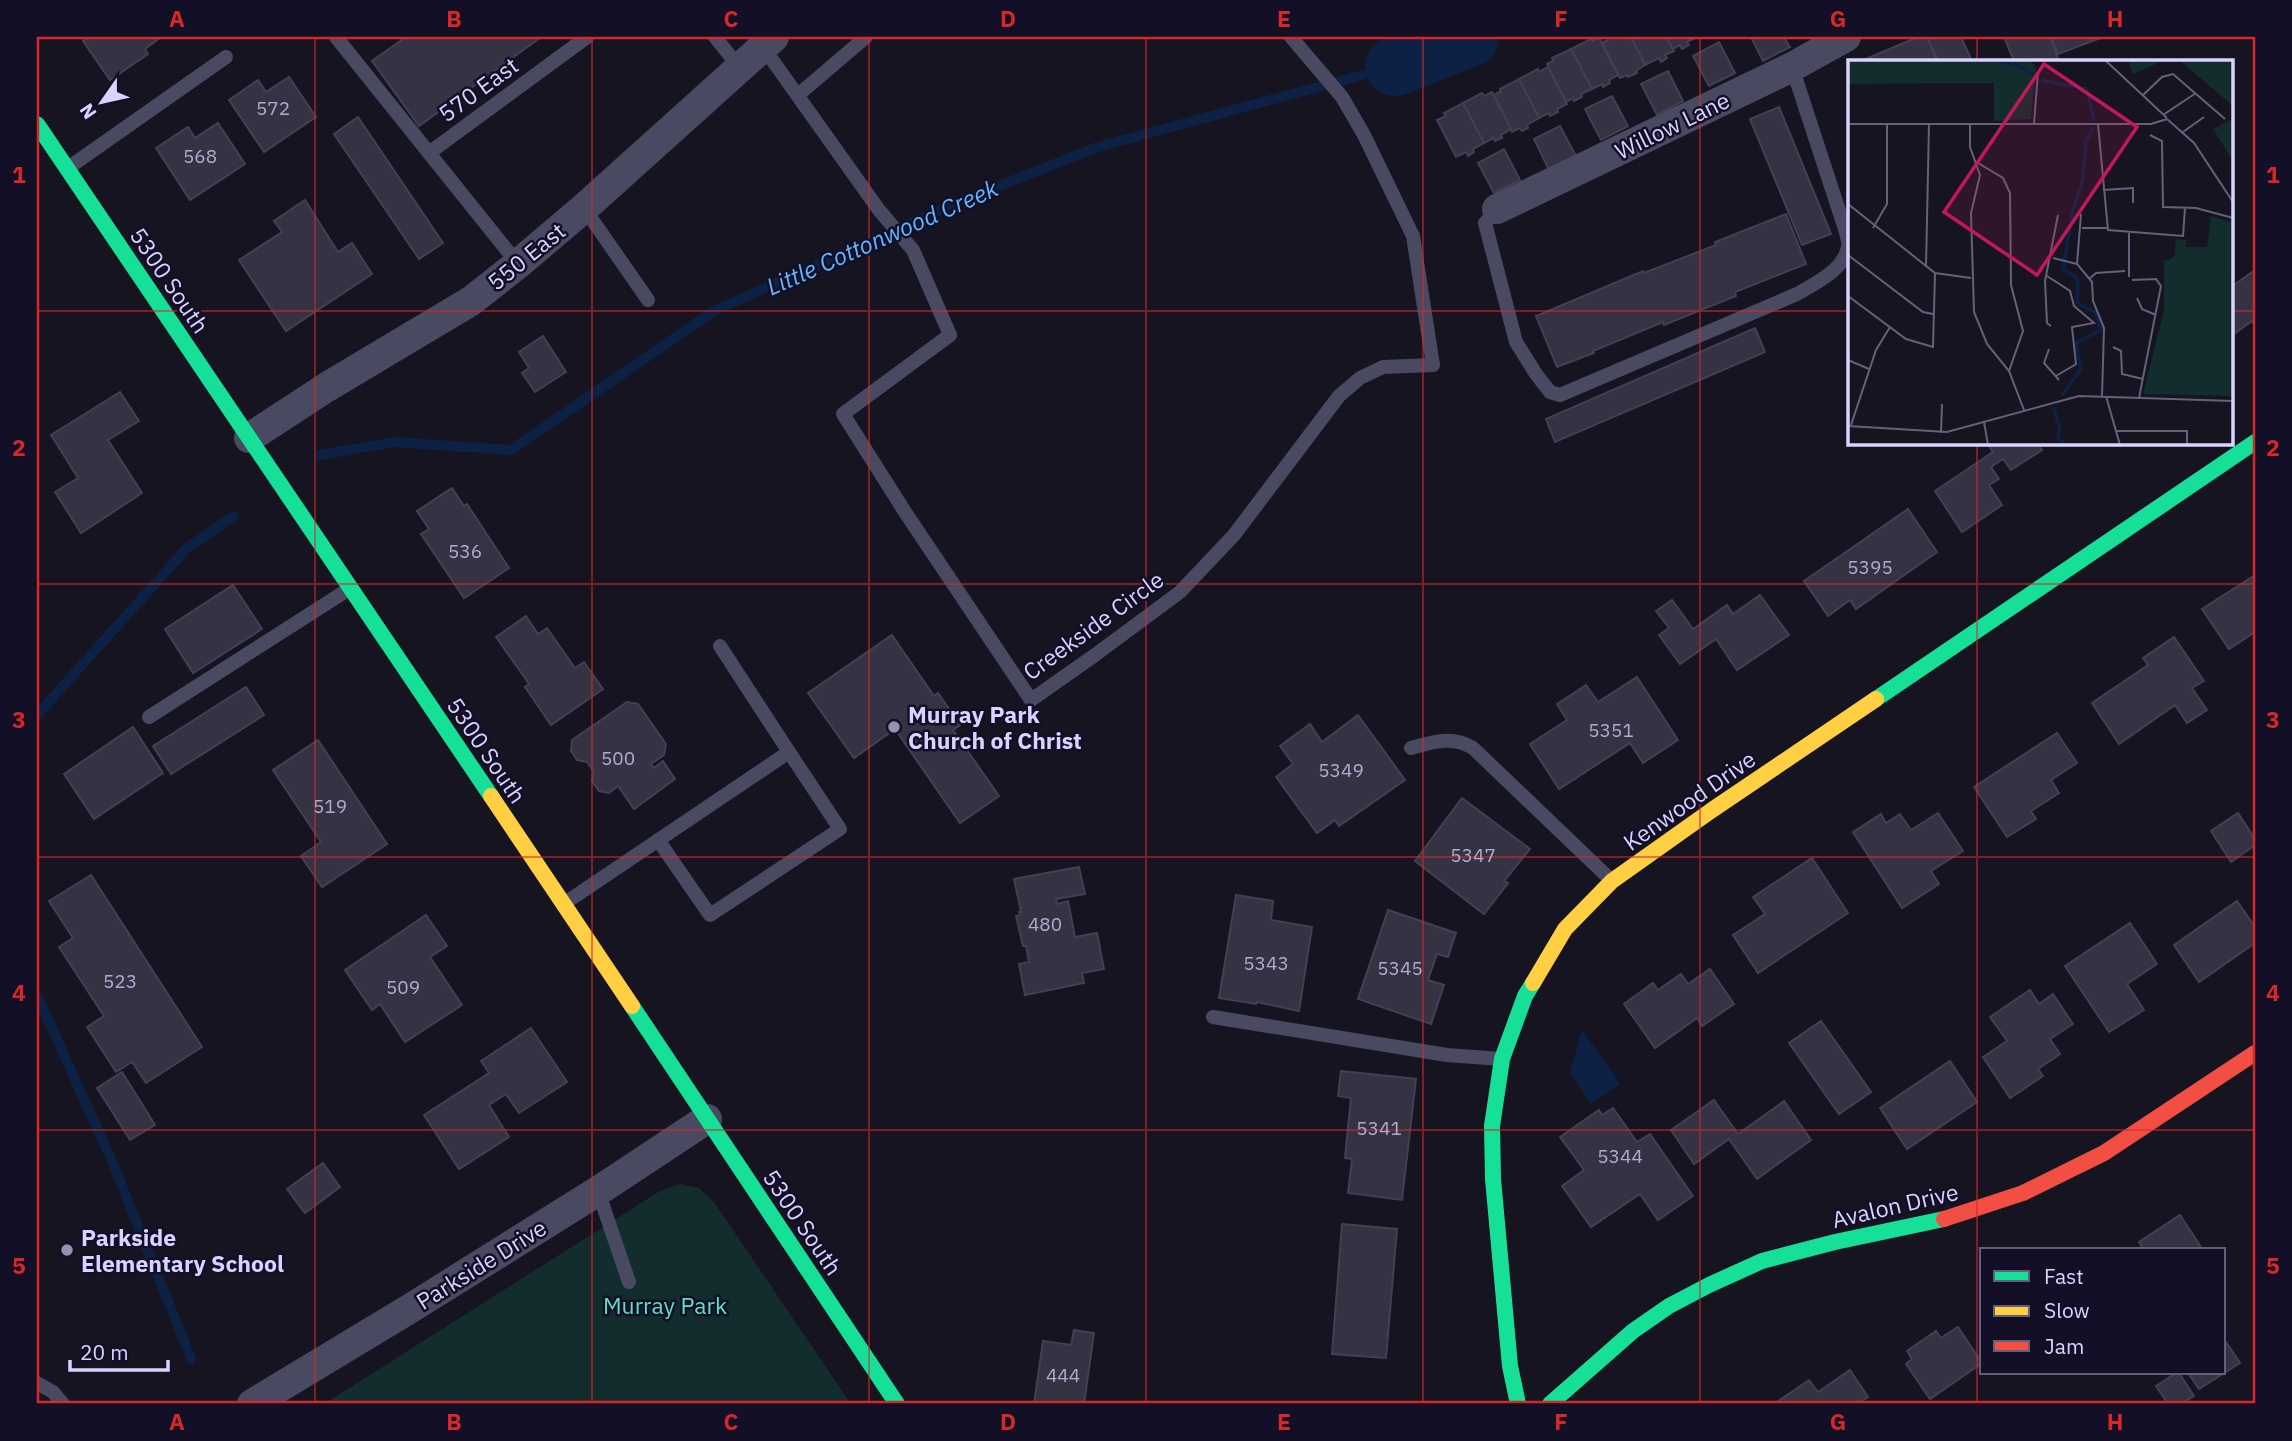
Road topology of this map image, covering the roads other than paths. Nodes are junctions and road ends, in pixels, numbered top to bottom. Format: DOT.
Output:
graph roads {
  1 [pos="336,37"];
  2 [pos="587,37"];
  3 [pos="715,37"];
  4 [pos="866,37"];
  5 [pos="1291,37"];
  6 [pos="1846,37"];
  7 [pos="769,42"];
  8 [pos="226,57"];
  9 [pos="739,67"];
  10 [pos="1792,67"];
  11 [pos="798,95"];
  12 [pos="37,124"];
  13 [pos="429,153"];
  14 [pos="67,168"];
  15 [pos="584,208"];
  16 [pos="1497,209"];
  17 [pos="518,264"];
  18 [pos="648,300"];
  19 [pos="249,438"];
  20 [pos="2255,442"];
  21 [pos="350,588"];
  22 [pos="720,646"];
  23 [pos="149,717"];
  24 [pos="1411,748"];
  25 [pos="789,752"];
  26 [pos="658,840"];
  27 [pos="1612,881"];
  28 [pos="564,904"];
  29 [pos="1213,1017"];
  30 [pos="2255,1053"];
  31 [pos="1502,1059"];
  32 [pos="707,1119"];
  33 [pos="598,1191"];
  34 [pos="629,1282"];
  35 [pos="37,1383"];
  36 [pos="63,1404"];
  37 [pos="252,1404"];
  38 [pos="897,1404"];
  39 [pos="1518,1404"];
  40 [pos="1550,1404"];
  1 -- 13 [label="lane"];
  2 -- 13 [label="lane, 570 East"];
  3 -- 9 [label="lane"];
  4 -- 11 [label="lane"];
  5 -- 11 [label="lane, Creekside Circle"];
  6 -- 10 [label="street, Willow Lane"];
  7 -- 9 [label="street, 550 East"];
  7 -- 11 [label="lane, Creekside Circle"];
  8 -- 14 [label="lane"];
  9 -- 15 [label="street, 550 East"];
  10 -- 16 [label="street, Willow Lane"];
  10 -- 16 [label="lane"];
  12 -- 14 [label="street, 5300 South"];
  13 -- 17 [label="lane"];
  14 -- 19 [label="street, 5300 South"];
  15 -- 17 [label="street, 550 East"];
  15 -- 18 [label="lane"];
  17 -- 19 [label="street, 550 East"];
  19 -- 21 [label="street, 5300 South"];
  20 -- 27 [label="street, Kenwood Drive"];
  21 -- 23 [label="lane"];
  21 -- 28 [label="street, 5300 South"];
  22 -- 25 [label="lane"];
  24 -- 27 [label="lane"];
  25 -- 26 [label="lane"];
  25 -- 26 [label="lane"];
  26 -- 28 [label="lane"];
  27 -- 31 [label="street, Kenwood Drive"];
  28 -- 32 [label="street, 5300 South"];
  29 -- 31 [label="lane"];
  30 -- 40 [label="street, Avalon Drive"];
  31 -- 39 [label="street, Kenwood Drive"];
  32 -- 33 [label="street, Parkside Drive"];
  32 -- 38 [label="street, 5300 South"];
  33 -- 34 [label="lane"];
  33 -- 37 [label="street, Parkside Drive"];
  35 -- 36 [label="lane"];
}
